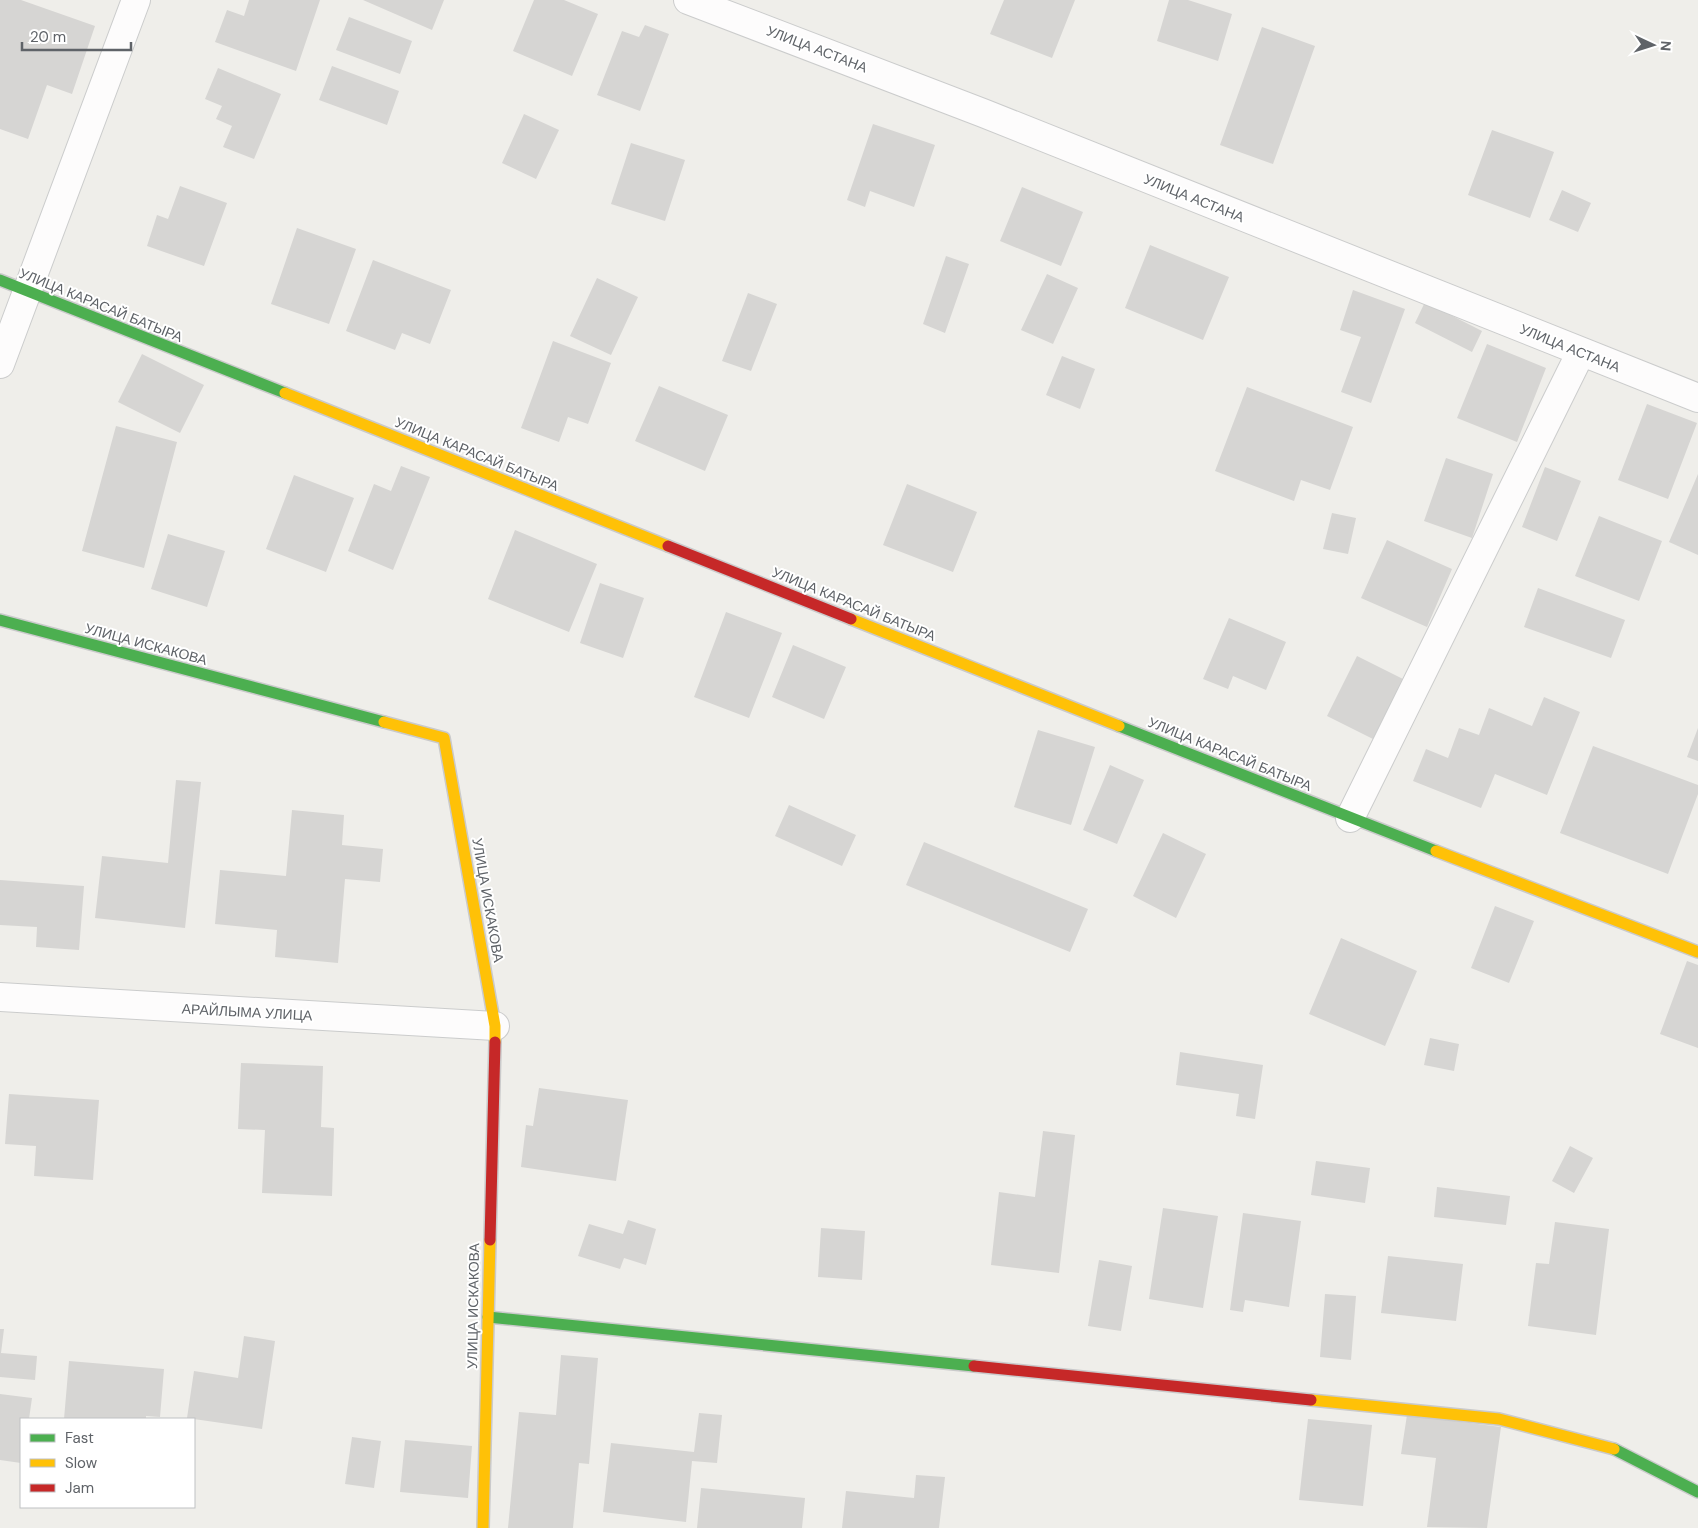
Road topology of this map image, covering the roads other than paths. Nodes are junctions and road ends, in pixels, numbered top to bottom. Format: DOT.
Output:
graph roads {
  1 [pos="136,0"];
  2 [pos="688,0"];
  3 [pos="0,280"];
  4 [pos="28,292"];
  5 [pos="1581,352"];
  6 [pos="0,364"];
  7 [pos="1698,398"];
  8 [pos="0,620"];
  9 [pos="1350,818"];
  10 [pos="1698,952"];
  11 [pos="0,997"];
  12 [pos="495,1026"];
  13 [pos="488,1317"];
  14 [pos="1698,1492"];
  15 [pos="483,1528"];
  1 -- 4 [label="street"];
  2 -- 5 [label="street, УЛИЦА АСТАНА"];
  3 -- 4 [label="street, УЛИЦА КАРАСАЙ БАТЫРА"];
  4 -- 6 [label="street"];
  4 -- 9 [label="street, УЛИЦА КАРАСАЙ БАТЫРА"];
  5 -- 7 [label="street, УЛИЦА АСТАНА"];
  5 -- 9 [label="street"];
  8 -- 12 [label="street, УЛИЦА ИСКАКОВА"];
  9 -- 10 [label="street, УЛИЦА КАРАСАЙ БАТЫРА"];
  11 -- 12 [label="street, АРАЙЛЫМА УЛИЦА"];
  12 -- 13 [label="street, УЛИЦА ИСКАКОВА"];
  13 -- 14 [label="street"];
  13 -- 15 [label="street, УЛИЦА ИСКАКОВА"];
}
